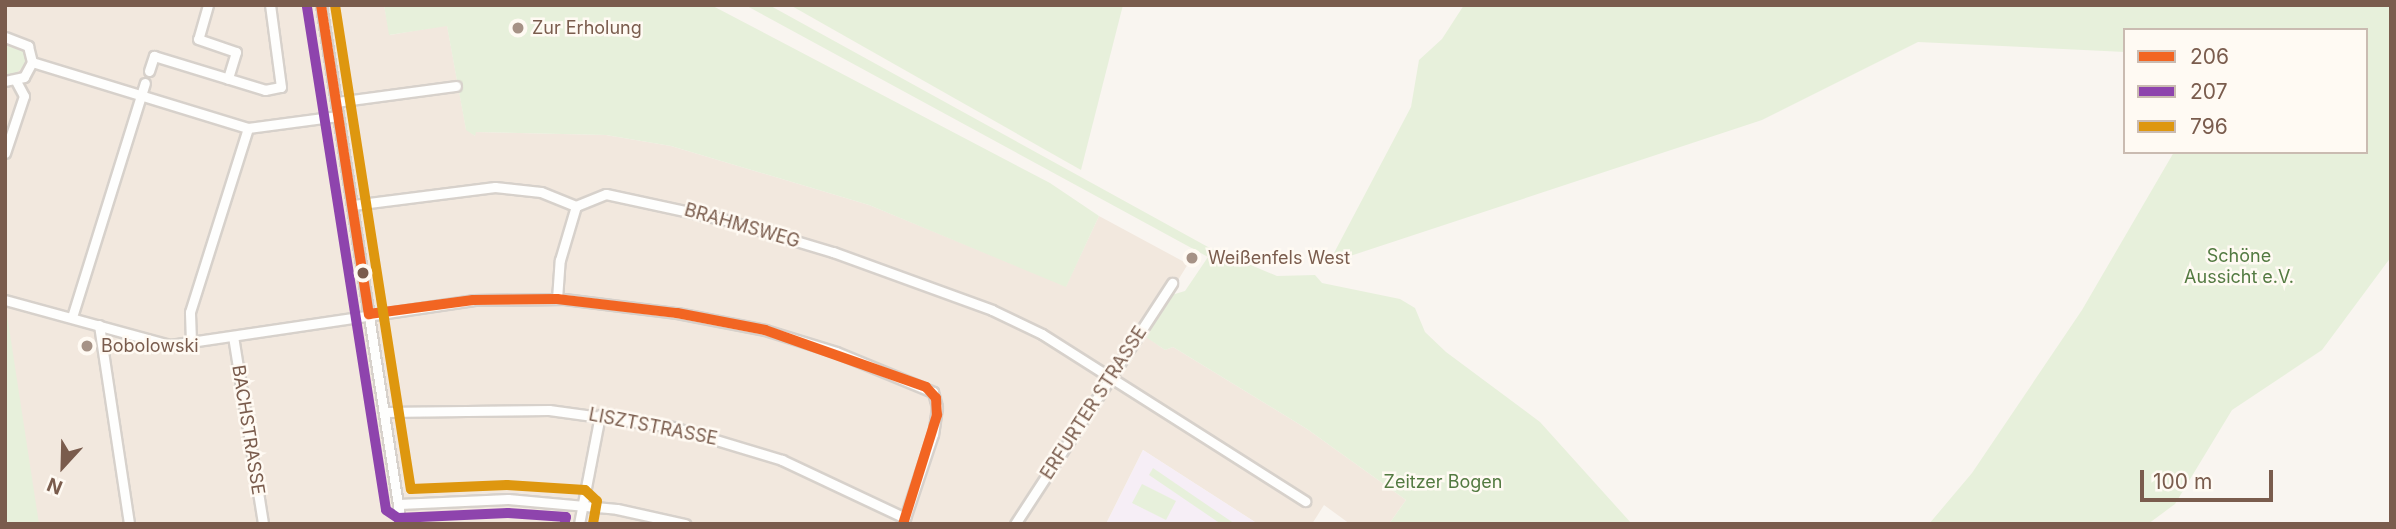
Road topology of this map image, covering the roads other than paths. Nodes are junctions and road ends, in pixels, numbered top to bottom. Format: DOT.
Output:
graph roads {
  1 [pos="208,5"];
  2 [pos="270,5"];
  3 [pos="321,5"];
  4 [pos="5,37"];
  5 [pos="32,62"];
  6 [pos="149,71"];
  7 [pos="228,79"];
  8 [pos="5,81"];
  9 [pos="16,81"];
  10 [pos="145,83"];
  11 [pos="456,86"];
  12 [pos="141,95"];
  13 [pos="336,102"];
  14 [pos="338,116"];
  15 [pos="248,128"];
  16 [pos="5,153"];
  17 [pos="353,205"];
  18 [pos="576,206"];
  19 [pos="1172,283"];
  20 [pos="557,299"];
  21 [pos="5,300"];
  22 [pos="369,314"];
  23 [pos="72,317"];
  24 [pos="99,326"];
  25 [pos="233,336"];
  26 [pos="191,342"];
  27 [pos="1111,378"];
  28 [pos="384,412"];
  29 [pos="600,415"];
  30 [pos="1305,501"];
  31 [pos="398,504"];
  32 [pos="583,505"];
  33 [pos="904,521"];
  34 [pos="130,524"];
  35 [pos="263,524"];
  36 [pos="401,524"];
  37 [pos="579,524"];
  38 [pos="685,524"];
  39 [pos="1015,524"];
  1 -- 7 [label="street"];
  2 -- 7 [label="street"];
  3 -- 13 [label="street"];
  4 -- 5 [label="street"];
  5 -- 9 [label="street"];
  5 -- 12 [label="street"];
  6 -- 7 [label="street"];
  8 -- 9 [label="street"];
  9 -- 16 [label="street"];
  10 -- 12 [label="street"];
  11 -- 13 [label="street"];
  12 -- 15 [label="street"];
  12 -- 23 [label="street"];
  13 -- 14 [label="street"];
  14 -- 15 [label="street"];
  14 -- 17 [label="street"];
  15 -- 26 [label="street"];
  17 -- 18 [label="street"];
  17 -- 22 [label="street"];
  18 -- 20 [label="street"];
  18 -- 27 [label="street, BRAHMSWEG"];
  19 -- 27 [label="street, ERFURTER STRASSE"];
  20 -- 22 [label="street"];
  20 -- 33 [label="street"];
  21 -- 23 [label="street"];
  22 -- 25 [label="street"];
  22 -- 28 [label="street"];
  23 -- 24 [label="street"];
  24 -- 26 [label="street"];
  24 -- 34 [label="street"];
  25 -- 26 [label="street"];
  25 -- 35 [label="street, BACHSTRASSE"];
  27 -- 30 [label="street, BRAHMSWEG"];
  27 -- 39 [label="street, ERFURTER STRASSE"];
  28 -- 29 [label="street, LISZTSTRASSE"];
  28 -- 31 [label="street"];
  29 -- 32 [label="street"];
  29 -- 33 [label="street, LISZTSTRASSE"];
  31 -- 32 [label="street"];
  31 -- 36 [label="street"];
  32 -- 37 [label="street"];
  32 -- 38 [label="street"];
}
